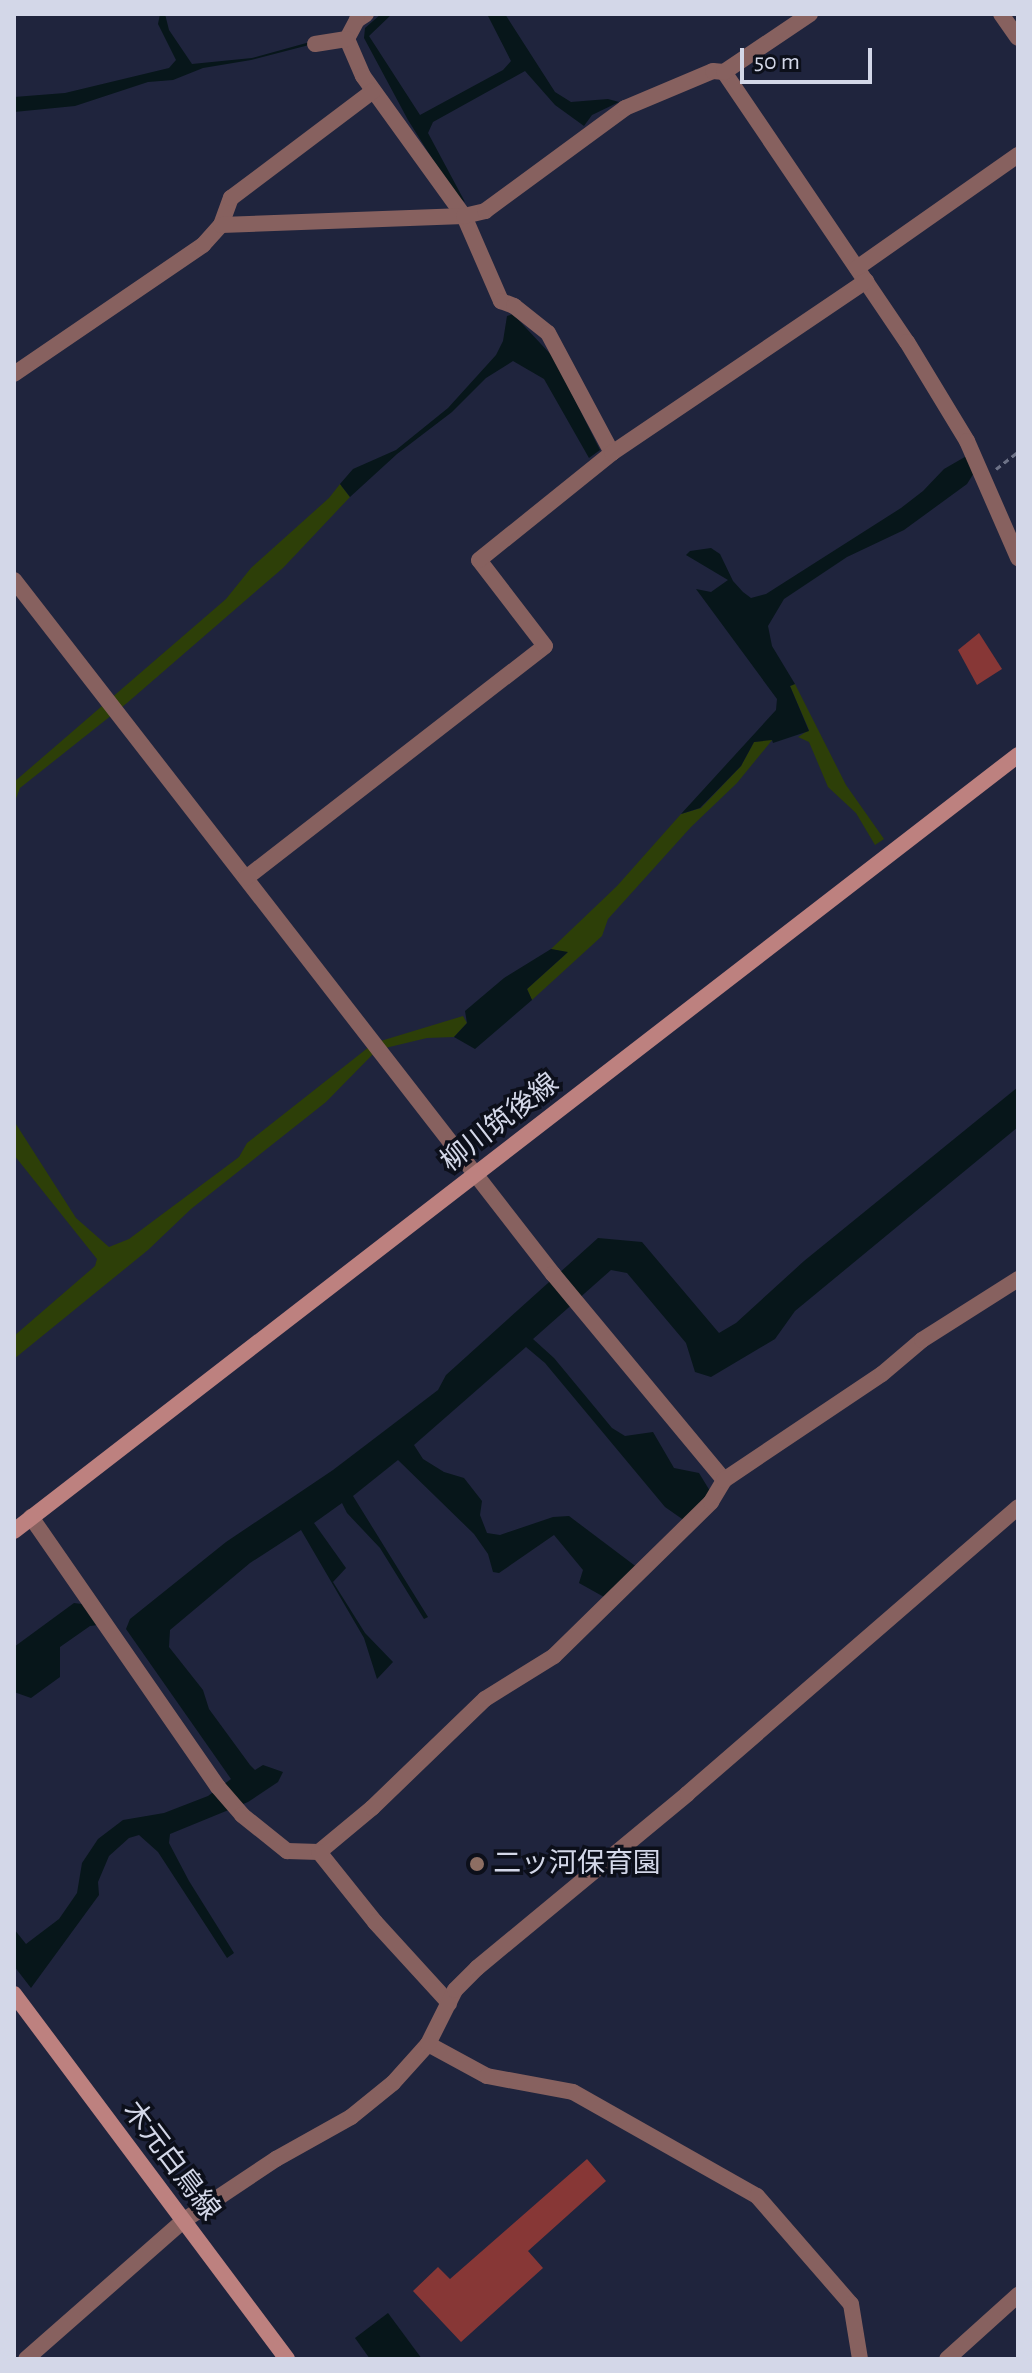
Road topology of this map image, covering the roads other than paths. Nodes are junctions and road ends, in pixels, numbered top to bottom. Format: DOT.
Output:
graph roads {
  1 [pos="810,14"];
  2 [pos="1001,14"];
  3 [pos="359,16"];
  4 [pos="1018,38"];
  5 [pos="347,39"];
  6 [pos="315,44"];
  7 [pos="724,72"];
  8 [pos="373,91"];
  9 [pos="1018,155"];
  10 [pos="464,216"];
  11 [pos="221,225"];
  12 [pos="862,275"];
  13 [pos="14,374"];
  14 [pos="612,453"];
  15 [pos="1018,558"];
  16 [pos="14,580"];
  17 [pos="1018,755"];
  18 [pos="246,878"];
  19 [pos="476,1175"];
  20 [pos="1018,1279"];
  21 [pos="724,1480"];
  22 [pos="1018,1507"];
  23 [pos="31,1517"];
  24 [pos="14,1531"];
  25 [pos="319,1852"];
  26 [pos="14,1994"];
  27 [pos="447,2010"];
  28 [pos="430,2041"];
  29 [pos="183,2221"];
  30 [pos="1018,2295"];
  31 [pos="26,2359"];
  32 [pos="287,2359"];
  33 [pos="860,2359"];
  34 [pos="947,2359"];
  1 -- 7 [label="street"];
  2 -- 4 [label="street"];
  3 -- 5 [label="street"];
  5 -- 6 [label="street"];
  5 -- 8 [label="street"];
  7 -- 10 [label="street"];
  7 -- 12 [label="street"];
  8 -- 10 [label="street"];
  8 -- 11 [label="street"];
  9 -- 12 [label="street"];
  10 -- 11 [label="street"];
  10 -- 14 [label="street"];
  11 -- 13 [label="street"];
  12 -- 14 [label="street"];
  12 -- 15 [label="street"];
  14 -- 18 [label="street"];
  16 -- 18 [label="street"];
  17 -- 19 [label="main road, 柳川筑後線"];
  18 -- 19 [label="street"];
  19 -- 21 [label="street"];
  19 -- 23 [label="main road, 柳川筑後線"];
  20 -- 21 [label="street"];
  21 -- 25 [label="street"];
  22 -- 27 [label="street"];
  23 -- 24 [label="main road, 柳川筑後線"];
  23 -- 25 [label="street"];
  25 -- 27 [label="street"];
  26 -- 29 [label="main road, 木元白鳥線"];
  27 -- 28 [label="street"];
  28 -- 29 [label="street"];
  28 -- 33 [label="street"];
  29 -- 31 [label="street"];
  29 -- 32 [label="main road, 木元白鳥線"];
  30 -- 34 [label="street"];
}
